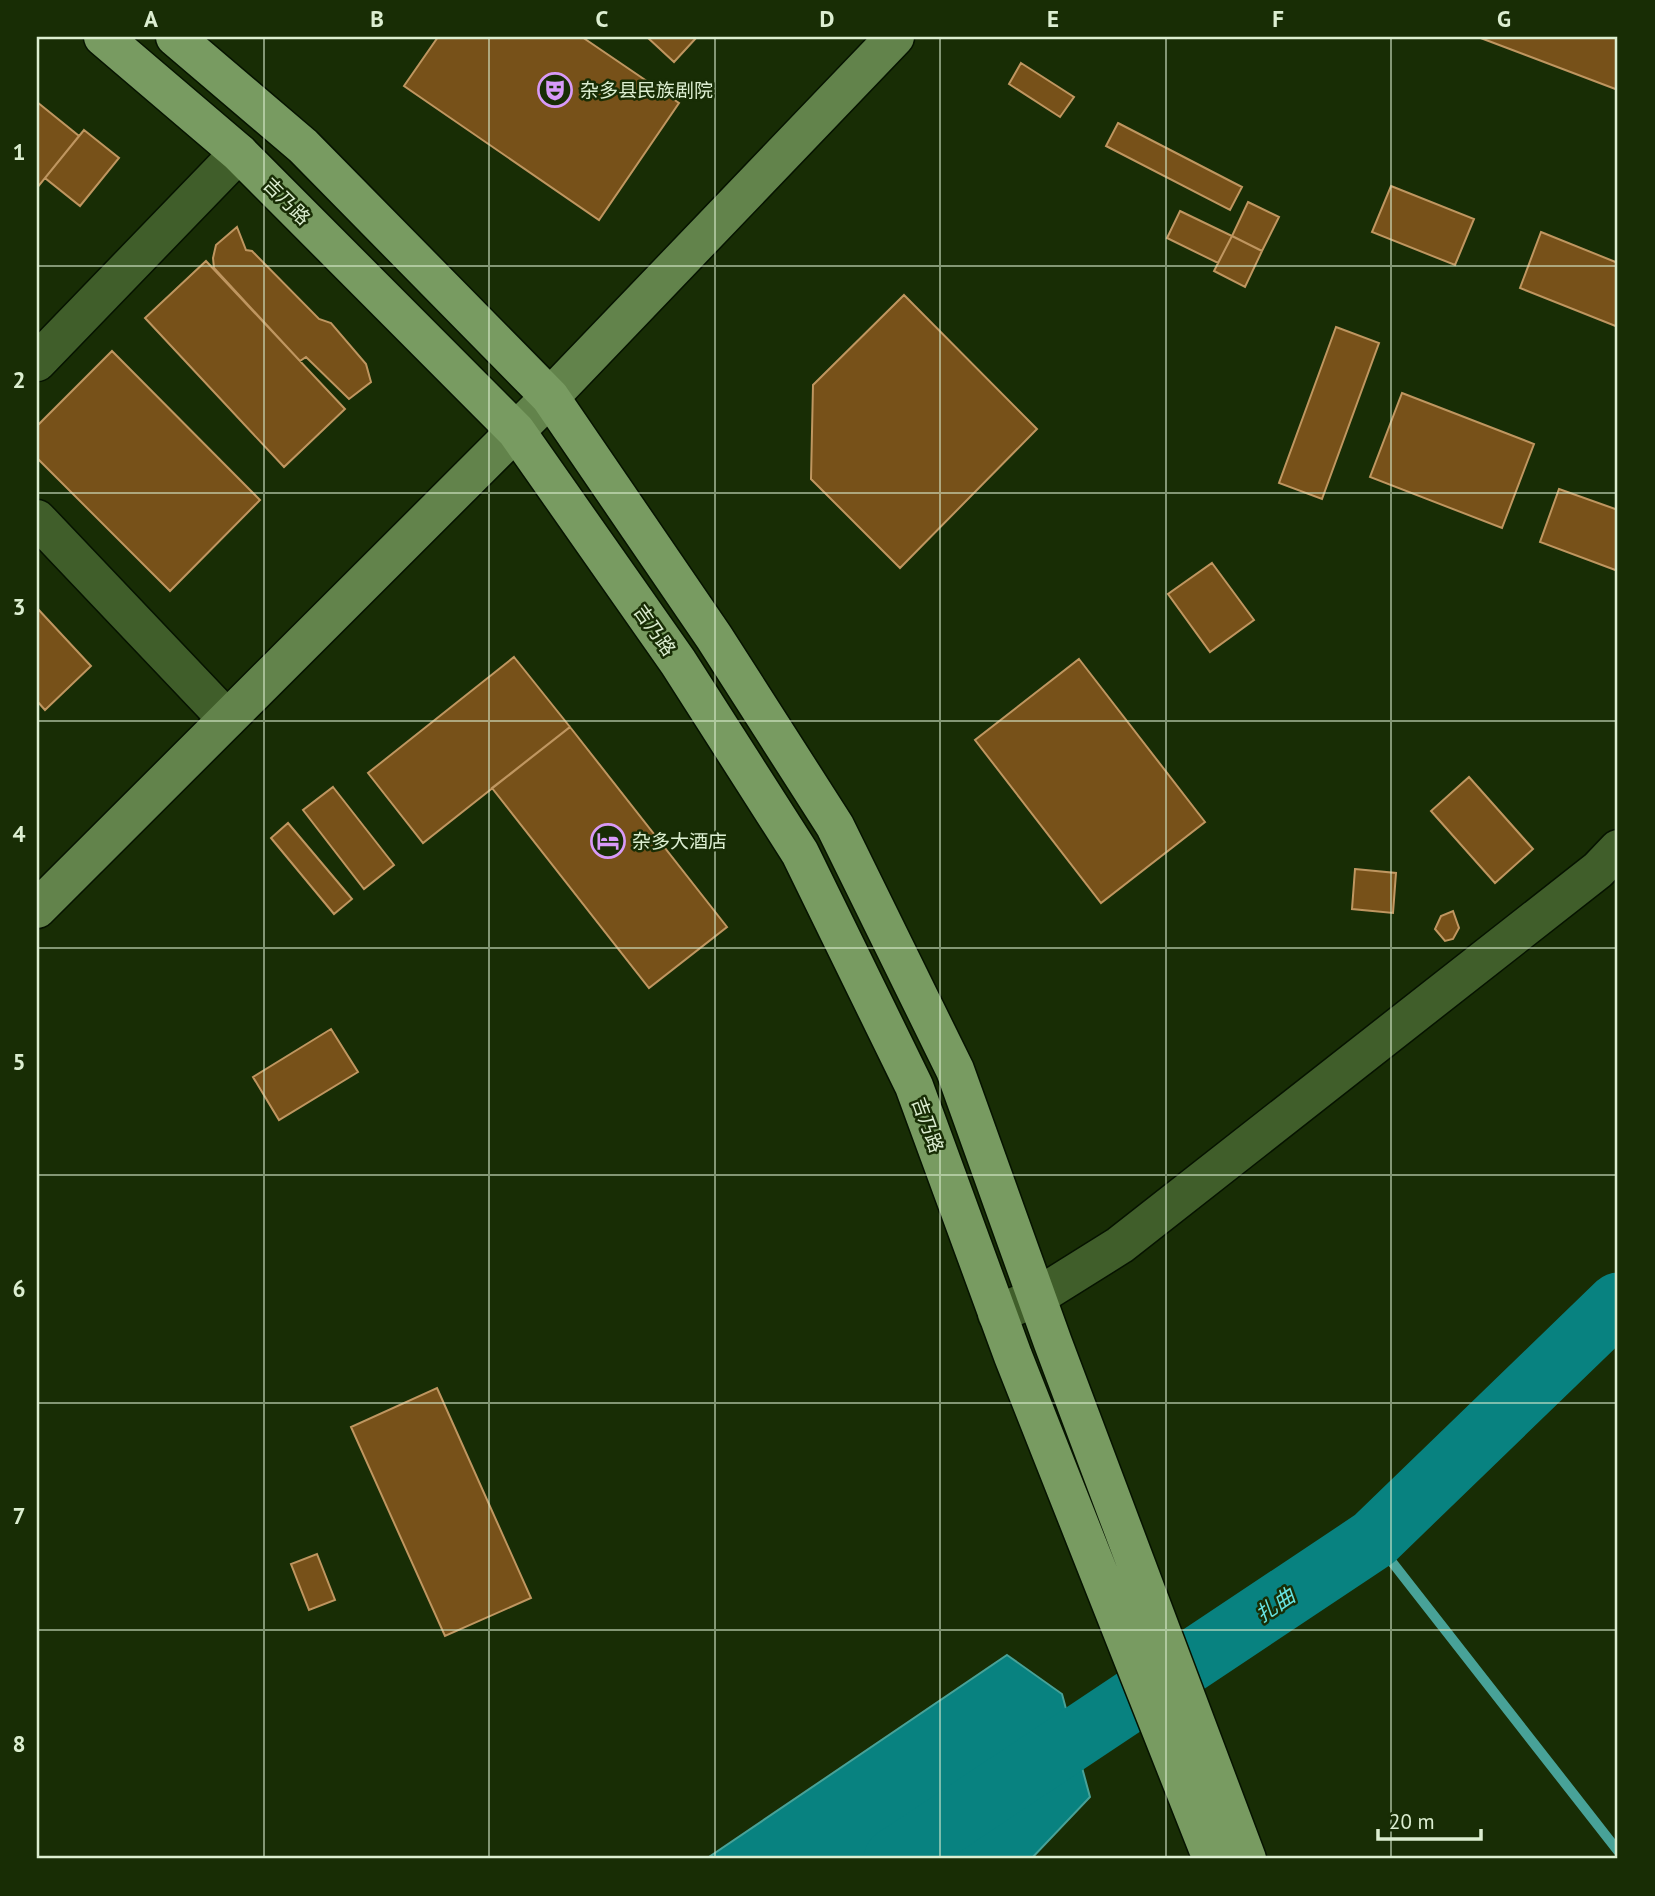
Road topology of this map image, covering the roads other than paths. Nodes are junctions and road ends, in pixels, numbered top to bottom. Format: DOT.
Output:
graph roads {
  1 [pos="103,37"];
  2 [pos="175,37"];
  3 [pos="895,37"];
  4 [pos="239,153"];
  5 [pos="37,362"];
  6 [pos="550,397"];
  7 [pos="516,431"];
  8 [pos="37,519"];
  9 [pos="227,719"];
  10 [pos="1618,849"];
  11 [pos="37,909"];
  12 [pos="1037,1297"];
  13 [pos="997,1314"];
  14 [pos="1212,1859"];
  15 [pos="1247,1859"];
  1 -- 4 [label="highway, 吉乃路"];
  2 -- 6 [label="highway"];
  3 -- 6 [label="main road"];
  4 -- 5 [label="street"];
  4 -- 7 [label="highway, 吉乃路"];
  6 -- 7 [label="main road"];
  6 -- 12 [label="highway"];
  7 -- 9 [label="main road"];
  7 -- 13 [label="highway, 吉乃路"];
  8 -- 9 [label="street"];
  9 -- 11 [label="main road"];
  10 -- 12 [label="street"];
  12 -- 13 [label="street"];
  12 -- 15 [label="highway"];
  13 -- 14 [label="highway, 吉乃路"];
}
